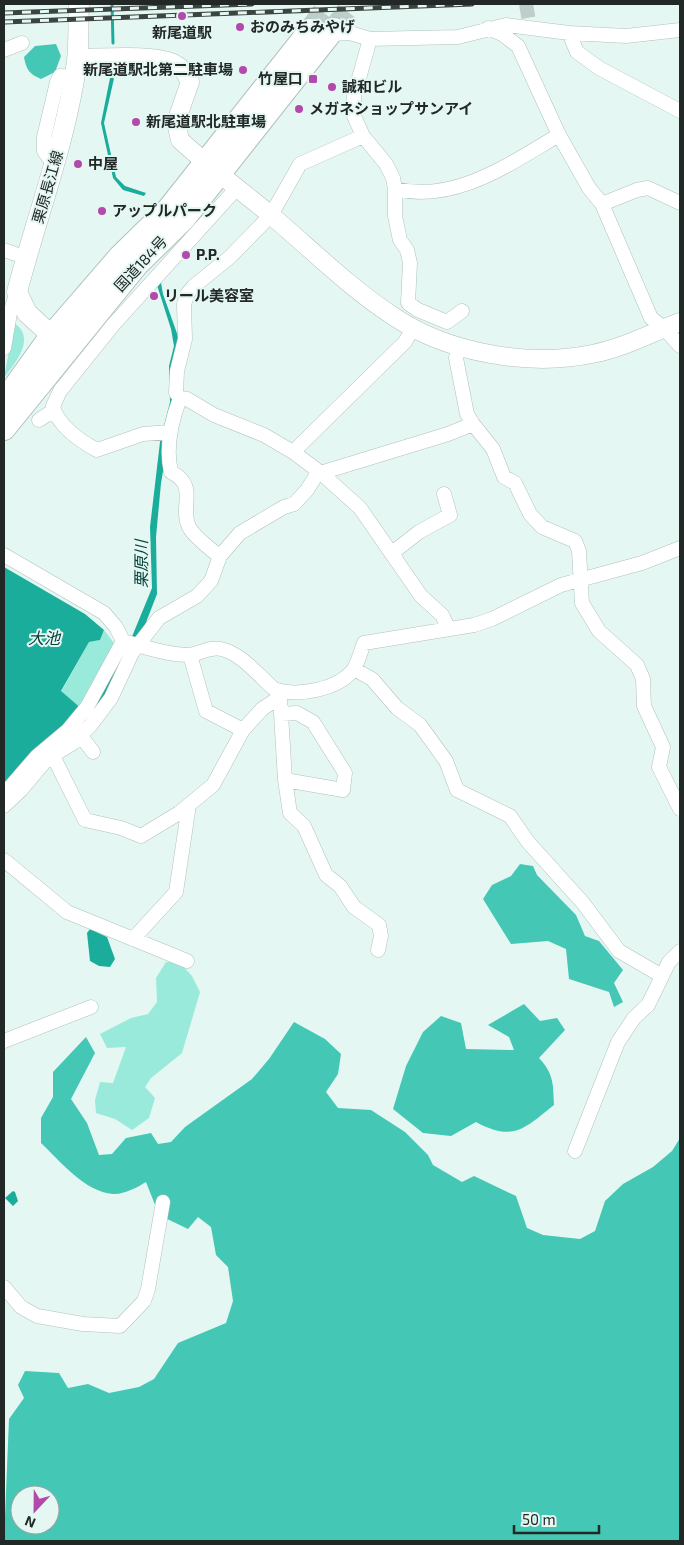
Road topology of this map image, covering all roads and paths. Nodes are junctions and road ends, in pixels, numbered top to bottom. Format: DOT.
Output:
graph roads {
  1 [pos="79,4"];
  2 [pos="488,28"];
  3 [pos="680,30"];
  4 [pos="325,31"];
  5 [pos="569,33"];
  6 [pos="370,39"];
  7 [pos="22,43"];
  8 [pos="4,50"];
  9 [pos="76,68"];
  10 [pos="680,111"];
  11 [pos="559,135"];
  12 [pos="363,136"];
  13 [pos="220,176"];
  14 [pos="396,189"];
  15 [pos="680,203"];
  16 [pos="602,204"];
  17 [pos="271,215"];
  18 [pos="4,250"];
  19 [pos="27,258"];
  20 [pos="18,292"];
  21 [pos="408,303"];
  22 [pos="462,311"];
  23 [pos="395,317"];
  24 [pos="672,325"];
  25 [pos="414,327"];
  26 [pos="58,343"];
  27 [pos="459,346"];
  28 [pos="680,346"];
  29 [pos="4,348"];
  30 [pos="180,398"];
  31 [pos="4,401"];
  32 [pos="54,410"];
  33 [pos="39,420"];
  34 [pos="473,424"];
  35 [pos="4,429"];
  36 [pos="166,432"];
  37 [pos="293,452"];
  38 [pos="321,473"];
  39 [pos="444,494"];
  40 [pos="680,548"];
  41 [pos="392,553"];
  42 [pos="4,555"];
  43 [pos="220,556"];
  44 [pos="580,580"];
  45 [pos="448,628"];
  46 [pos="131,644"];
  47 [pos="190,655"];
  48 [pos="354,669"];
  49 [pos="281,694"];
  50 [pos="282,714"];
  51 [pos="243,730"];
  52 [pos="81,736"];
  53 [pos="93,752"];
  54 [pos="53,756"];
  55 [pos="285,780"];
  56 [pos="4,794"];
  57 [pos="188,805"];
  58 [pos="4,806"];
  59 [pos="680,809"];
  60 [pos="4,860"];
  61 [pos="133,939"];
  62 [pos="378,950"];
  63 [pos="680,951"];
  64 [pos="187,961"];
  65 [pos="675,961"];
  66 [pos="662,976"];
  67 [pos="91,1007"];
  68 [pos="4,1041"];
  69 [pos="575,1151"];
  70 [pos="163,1202"];
  71 [pos="4,1287"];
  1 -- 9 [label="main road, 栗原長江線"];
  2 -- 5 [label="street"];
  2 -- 6 [label="street"];
  2 -- 11 [label="street"];
  3 -- 5 [label="street"];
  4 -- 6 [label="street"];
  4 -- 13 [label="highway, 国道184号"];
  5 -- 10 [label="street"];
  6 -- 12 [label="street"];
  7 -- 8 [label="street"];
  9 -- 13 [label="street"];
  9 -- 19 [label="main road, 栗原長江線"];
  11 -- 14 [label="street"];
  11 -- 16 [label="street"];
  12 -- 14 [label="street"];
  12 -- 17 [label="street"];
  13 -- 17 [label="street"];
  13 -- 26 [label="highway, 国道184号"];
  13 -- 32 [label="street"];
  14 -- 21 [label="street"];
  15 -- 16 [label="street"];
  16 -- 24 [label="street"];
  17 -- 23 [label="street"];
  17 -- 30 [label="street"];
  18 -- 19 [label="street"];
  19 -- 20 [label="main road, 栗原長江線"];
  20 -- 26 [label="main road"];
  20 -- 29 [label="street"];
  21 -- 22 [label="street"];
  21 -- 23 [label="street"];
  23 -- 25 [label="street"];
  24 -- 27 [label="street"];
  24 -- 28 [label="street"];
  25 -- 27 [label="street"];
  25 -- 37 [label="street"];
  26 -- 31 [label="highway, 国道184号"];
  26 -- 35 [label="highway, 国道184号"];
  27 -- 34 [label="street"];
  30 -- 36 [label="street"];
  30 -- 37 [label="street"];
  32 -- 33 [label="street"];
  32 -- 36 [label="street"];
  34 -- 38 [label="street"];
  34 -- 44 [label="street"];
  36 -- 43 [label="street"];
  37 -- 38 [label="street"];
  38 -- 41 [label="street"];
  38 -- 43 [label="street"];
  39 -- 41 [label="street"];
  40 -- 44 [label="street"];
  41 -- 45 [label="street"];
  42 -- 46 [label="street"];
  43 -- 46 [label="street"];
  44 -- 45 [label="street"];
  44 -- 59 [label="street"];
  45 -- 48 [label="street"];
  46 -- 47 [label="street"];
  46 -- 52 [label="street"];
  46 -- 56 [label="street"];
  47 -- 49 [label="street"];
  47 -- 51 [label="street"];
  48 -- 49 [label="street"];
  48 -- 66 [label="street"];
  49 -- 50 [label="street"];
  49 -- 51 [label="street"];
  50 -- 55 [label="street"];
  50 -- 55 [label="street"];
  51 -- 57 [label="street"];
  52 -- 53 [label="street"];
  52 -- 54 [label="street"];
  54 -- 57 [label="street"];
  54 -- 58 [label="street"];
  55 -- 62 [label="street"];
  57 -- 61 [label="street"];
  60 -- 61 [label="street"];
  61 -- 64 [label="street"];
  63 -- 65 [label="street"];
  65 -- 66 [label="street"];
  66 -- 69 [label="street"];
  67 -- 68 [label="street"];
  70 -- 71 [label="street"];
}
